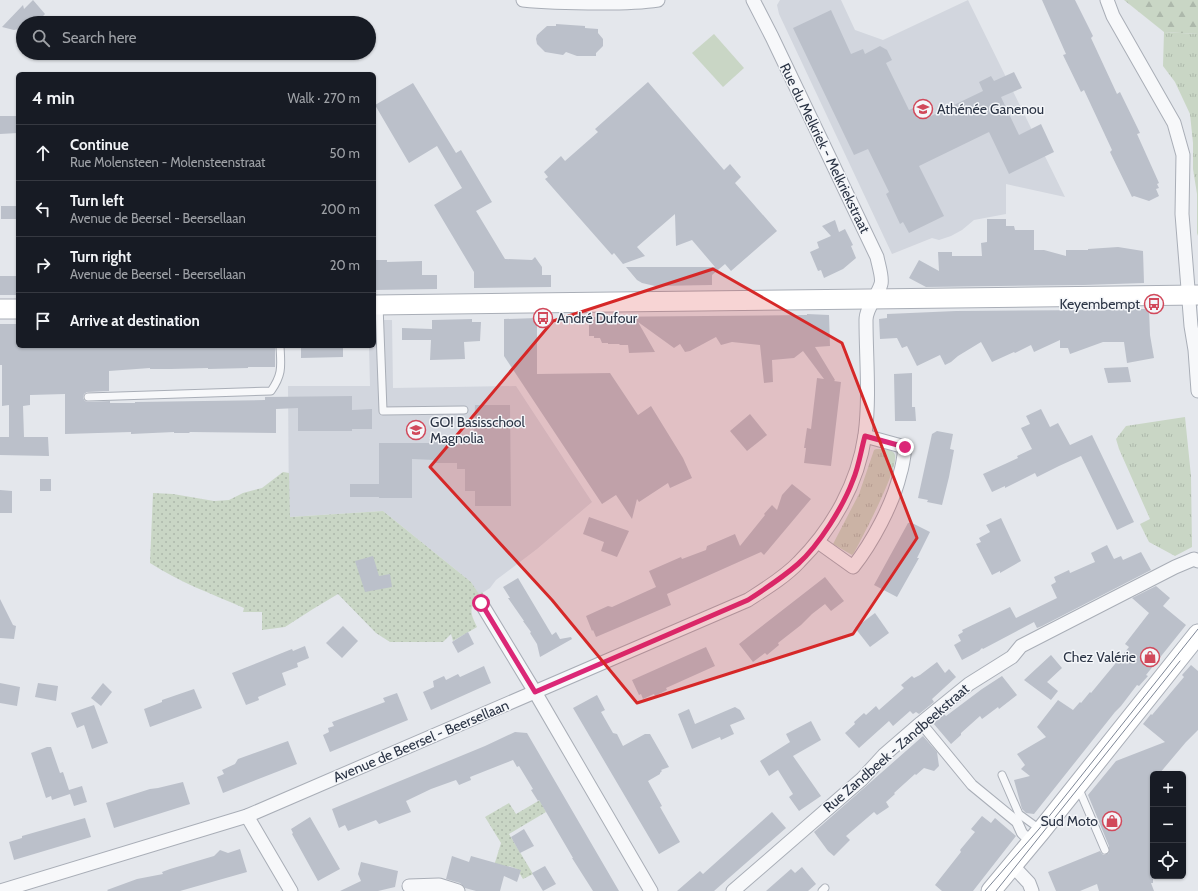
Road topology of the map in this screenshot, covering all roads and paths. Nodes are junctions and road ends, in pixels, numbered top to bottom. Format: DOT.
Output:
graph roads {
  1 [pos="523,0"];
  2 [pos="658,0"];
  3 [pos="753,0"];
  4 [pos="1107,0"];
  5 [pos="1193,295"];
  6 [pos="874,299"];
  7 [pos="377,305"];
  8 [pos="0,309"];
  9 [pos="16,309"];
  10 [pos="280,348"];
  11 [pos="1198,392"];
  12 [pos="88,397"];
  13 [pos="464,410"];
  14 [pos="865,436"];
  15 [pos="818,542"];
  16 [pos="1198,562"];
  17 [pos="481,603"];
  18 [pos="1198,634"];
  19 [pos="535,692"];
  20 [pos="921,723"];
  21 [pos="1002,775"];
  22 [pos="1078,785"];
  23 [pos="247,816"];
  24 [pos="1033,833"];
  25 [pos="1105,850"];
  26 [pos="1012,865"];
  27 [pos="410,886"];
  28 [pos="0,891"];
  29 [pos="291,891"];
  30 [pos="458,891"];
  31 [pos="651,891"];
  32 [pos="733,891"];
  33 [pos="991,891"];
  34 [pos="1032,891"];
  1 -- 2 [label="street"];
  3 -- 6 [label="street, Rue du Melkriek - Melkriekstraat"];
  4 -- 5 [label="street"];
  5 -- 6 [label="main road"];
  5 -- 11 [label="street"];
  6 -- 7 [label="main road"];
  6 -- 14 [label="street, Avenue de Beersel - Beersellaan"];
  7 -- 13 [label="lane"];
  8 -- 9 [label="main road"];
  10 -- 12 [label="lane"];
  14 -- 15 [label="street, Avenue de Beersel - Beersellaan"];
  14 -- 15 [label="street"];
  15 -- 19 [label="street, Avenue de Beersel - Beersellaan"];
  16 -- 20 [label="street, Rue Zandbeek - Zandbeekstraat"];
  17 -- 19 [label="street"];
  18 -- 22 [label="main road"];
  19 -- 23 [label="street, Avenue de Beersel - Beersellaan"];
  19 -- 31 [label="street"];
  20 -- 24 [label="street"];
  20 -- 32 [label="street, Rue Zandbeek - Zandbeekstraat"];
  21 -- 24 [label="lane"];
  22 -- 24 [label="main road"];
  22 -- 25 [label="lane"];
  23 -- 28 [label="street, Avenue de Beersel - Beersellaan"];
  23 -- 29 [label="street"];
  24 -- 26 [label="main road"];
  26 -- 33 [label="main road"];
  26 -- 34 [label="street"];
  27 -- 30 [label="street"];
}
